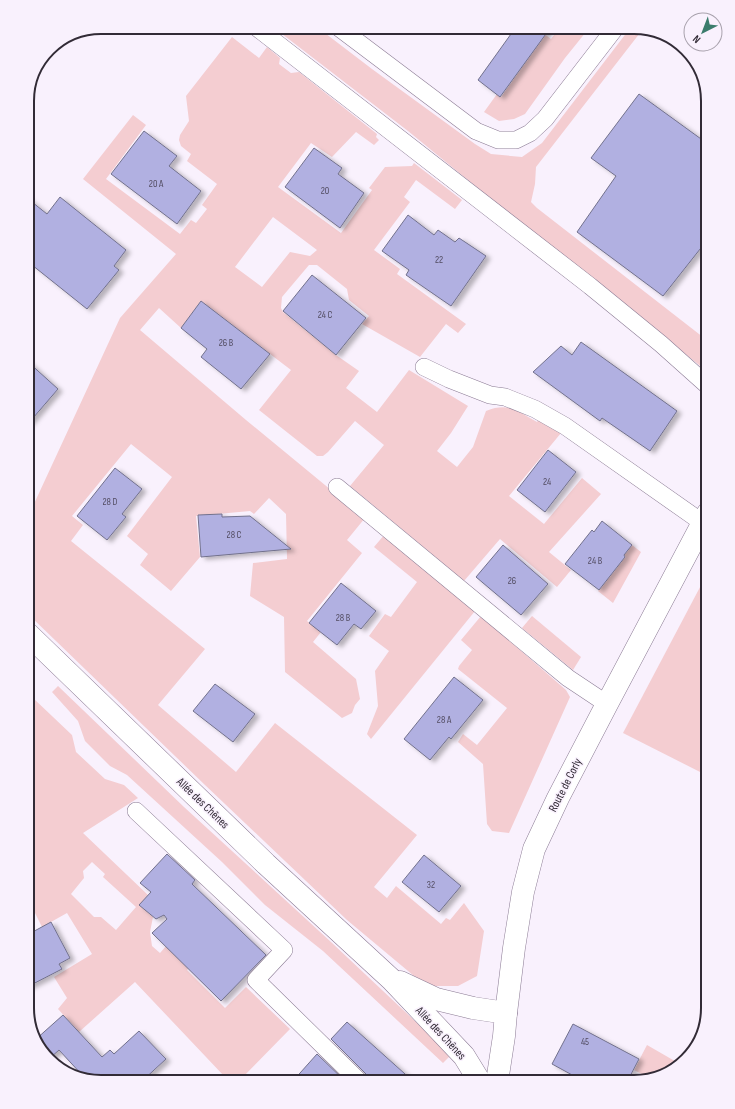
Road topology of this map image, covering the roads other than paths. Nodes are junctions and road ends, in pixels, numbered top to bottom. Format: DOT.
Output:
graph roads {
  1 [pos="265,34"];
  2 [pos="347,34"];
  3 [pos="611,34"];
  4 [pos="424,367"];
  5 [pos="701,380"];
  6 [pos="337,487"];
  7 [pos="701,515"];
  8 [pos="701,526"];
  9 [pos="34,640"];
  10 [pos="607,704"];
  11 [pos="136,811"];
  12 [pos="380,970"];
  13 [pos="506,1013"];
  14 [pos="353,1075"];
  15 [pos="476,1075"];
  16 [pos="498,1075"];
  1 -- 5 [label="lane"];
  2 -- 3 [label="lane"];
  4 -- 7 [label="lane"];
  6 -- 10 [label="lane"];
  8 -- 10 [label="street, Route de Corly"];
  9 -- 12 [label="street, Allée des Chênes"];
  10 -- 13 [label="street, Route de Corly"];
  11 -- 14 [label="lane"];
  12 -- 13 [label="street, Allée des Chênes"];
  12 -- 15 [label="street, Allée des Chênes"];
  13 -- 16 [label="street, Route de Corly"];
}
